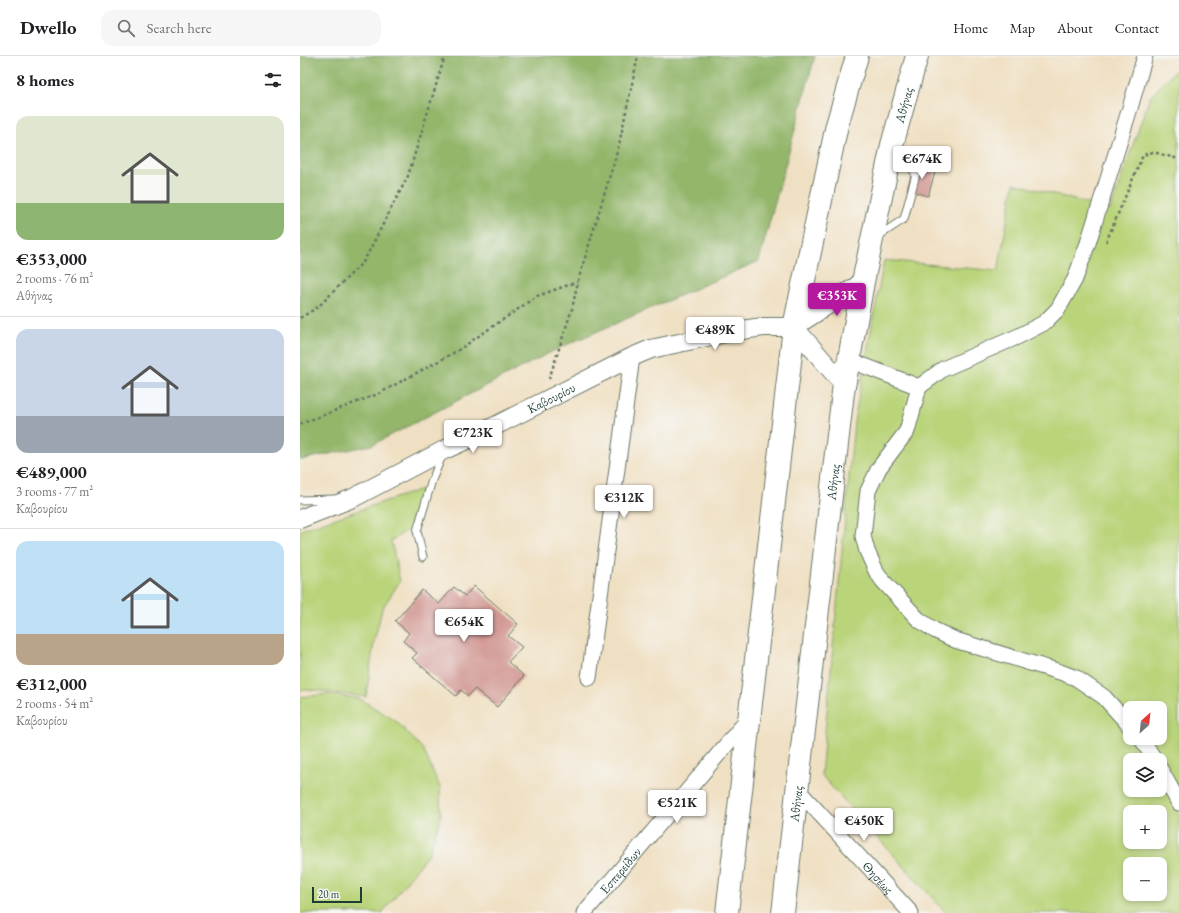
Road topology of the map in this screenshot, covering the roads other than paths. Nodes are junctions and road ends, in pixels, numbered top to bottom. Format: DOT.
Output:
graph roads {
  1 [pos="857,56"];
  2 [pos="917,56"];
  3 [pos="1145,56"];
  4 [pos="892,145"];
  5 [pos="872,240"];
  6 [pos="863,282"];
  7 [pos="794,327"];
  8 [pos="632,357"];
  9 [pos="849,360"];
  10 [pos="844,384"];
  11 [pos="919,387"];
  12 [pos="444,450"];
  13 [pos="353,498"];
  14 [pos="300,500"];
  15 [pos="300,519"];
  16 [pos="424,557"];
  17 [pos="589,678"];
  18 [pos="749,718"];
  19 [pos="1123,718"];
  20 [pos="1167,782"];
  21 [pos="797,789"];
  22 [pos="1179,803"];
  23 [pos="584,913"];
  24 [pos="727,913"];
  25 [pos="783,913"];
  26 [pos="911,913"];
  1 -- 7 [label="highway"];
  2 -- 4 [label="highway, Αθήνας"];
  3 -- 11 [label="street"];
  4 -- 5 [label="highway, Αθήνας"];
  4 -- 5 [label="lane"];
  5 -- 6 [label="highway, Αθήνας"];
  6 -- 7 [label="street"];
  6 -- 9 [label="highway, Αθήνας"];
  7 -- 8 [label="street, Καβουρίου"];
  7 -- 10 [label="street"];
  7 -- 18 [label="highway"];
  8 -- 12 [label="street, Καβουρίου"];
  8 -- 17 [label="street"];
  9 -- 10 [label="highway, Αθήνας"];
  9 -- 11 [label="street"];
  10 -- 21 [label="highway, Αθήνας"];
  11 -- 19 [label="street"];
  12 -- 13 [label="street, Καβουρίου"];
  12 -- 16 [label="lane"];
  13 -- 14 [label="lane"];
  13 -- 15 [label="street, Καβουρίου"];
  18 -- 23 [label="street, Εσπερείδων"];
  18 -- 24 [label="highway"];
  20 -- 22 [label="street"];
  21 -- 25 [label="highway, Αθήνας"];
  21 -- 26 [label="street, Θησέως"];
}
